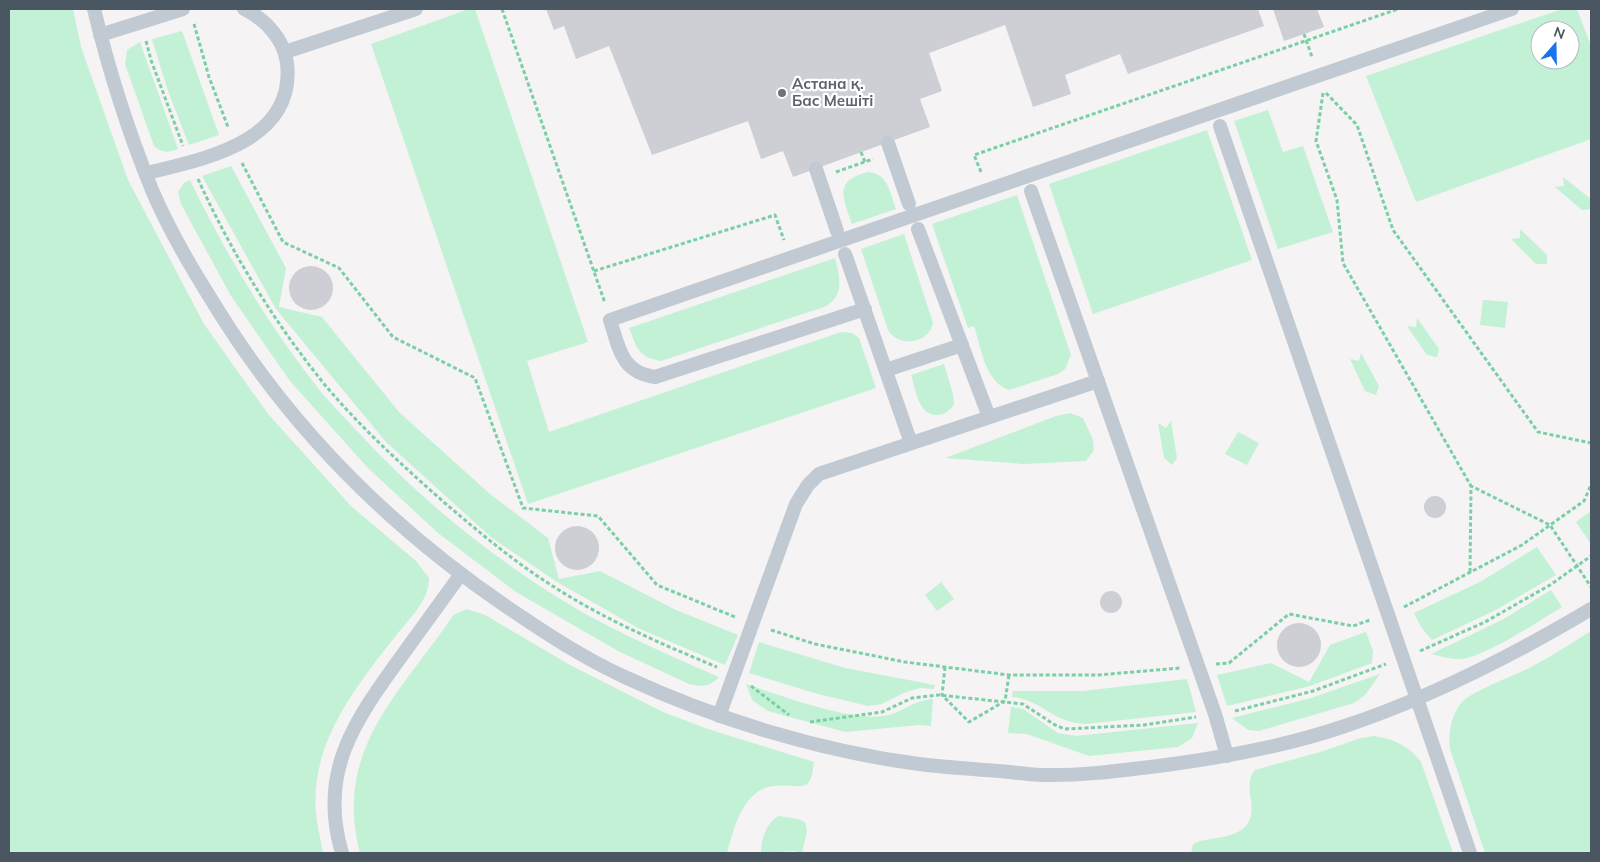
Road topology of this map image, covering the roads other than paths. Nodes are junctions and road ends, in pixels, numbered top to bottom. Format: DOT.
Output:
graph roads {
  1 [pos="94,9"];
  2 [pos="183,9"];
  3 [pos="244,9"];
  4 [pos="416,9"];
  5 [pos="1512,9"];
  6 [pos="100,35"];
  7 [pos="285,52"];
  8 [pos="1220,126"];
  9 [pos="889,148"];
  10 [pos="147,173"];
  11 [pos="818,173"];
  12 [pos="1031,190"];
  13 [pos="909,204"];
  14 [pos="918,229"];
  15 [pos="837,231"];
  16 [pos="845,254"];
  17 [pos="864,309"];
  18 [pos="962,345"];
  19 [pos="886,370"];
  20 [pos="1098,381"];
  21 [pos="989,417"];
  22 [pos="911,443"];
  23 [pos="461,574"];
  24 [pos="1591,609"];
  25 [pos="1418,700"];
  26 [pos="719,716"];
  27 [pos="1227,756"];
  28 [pos="342,853"];
  29 [pos="1470,853"];
  1 -- 6 [label="lane"];
  2 -- 6 [label="lane"];
  3 -- 7 [label="lane"];
  4 -- 7 [label="lane"];
  5 -- 17 [label="lane"];
  6 -- 10 [label="lane"];
  7 -- 10 [label="lane"];
  8 -- 25 [label="lane"];
  9 -- 13 [label="lane"];
  10 -- 23 [label="lane"];
  11 -- 15 [label="lane"];
  12 -- 20 [label="lane"];
  14 -- 18 [label="lane"];
  16 -- 17 [label="lane"];
  17 -- 19 [label="lane"];
  18 -- 19 [label="lane"];
  18 -- 21 [label="lane"];
  19 -- 22 [label="lane"];
  20 -- 21 [label="lane"];
  20 -- 27 [label="lane"];
  21 -- 22 [label="lane"];
  22 -- 26 [label="lane"];
  23 -- 26 [label="lane"];
  23 -- 28 [label="lane"];
  24 -- 25 [label="lane"];
  25 -- 27 [label="lane"];
  25 -- 29 [label="lane"];
  26 -- 27 [label="lane"];
}
